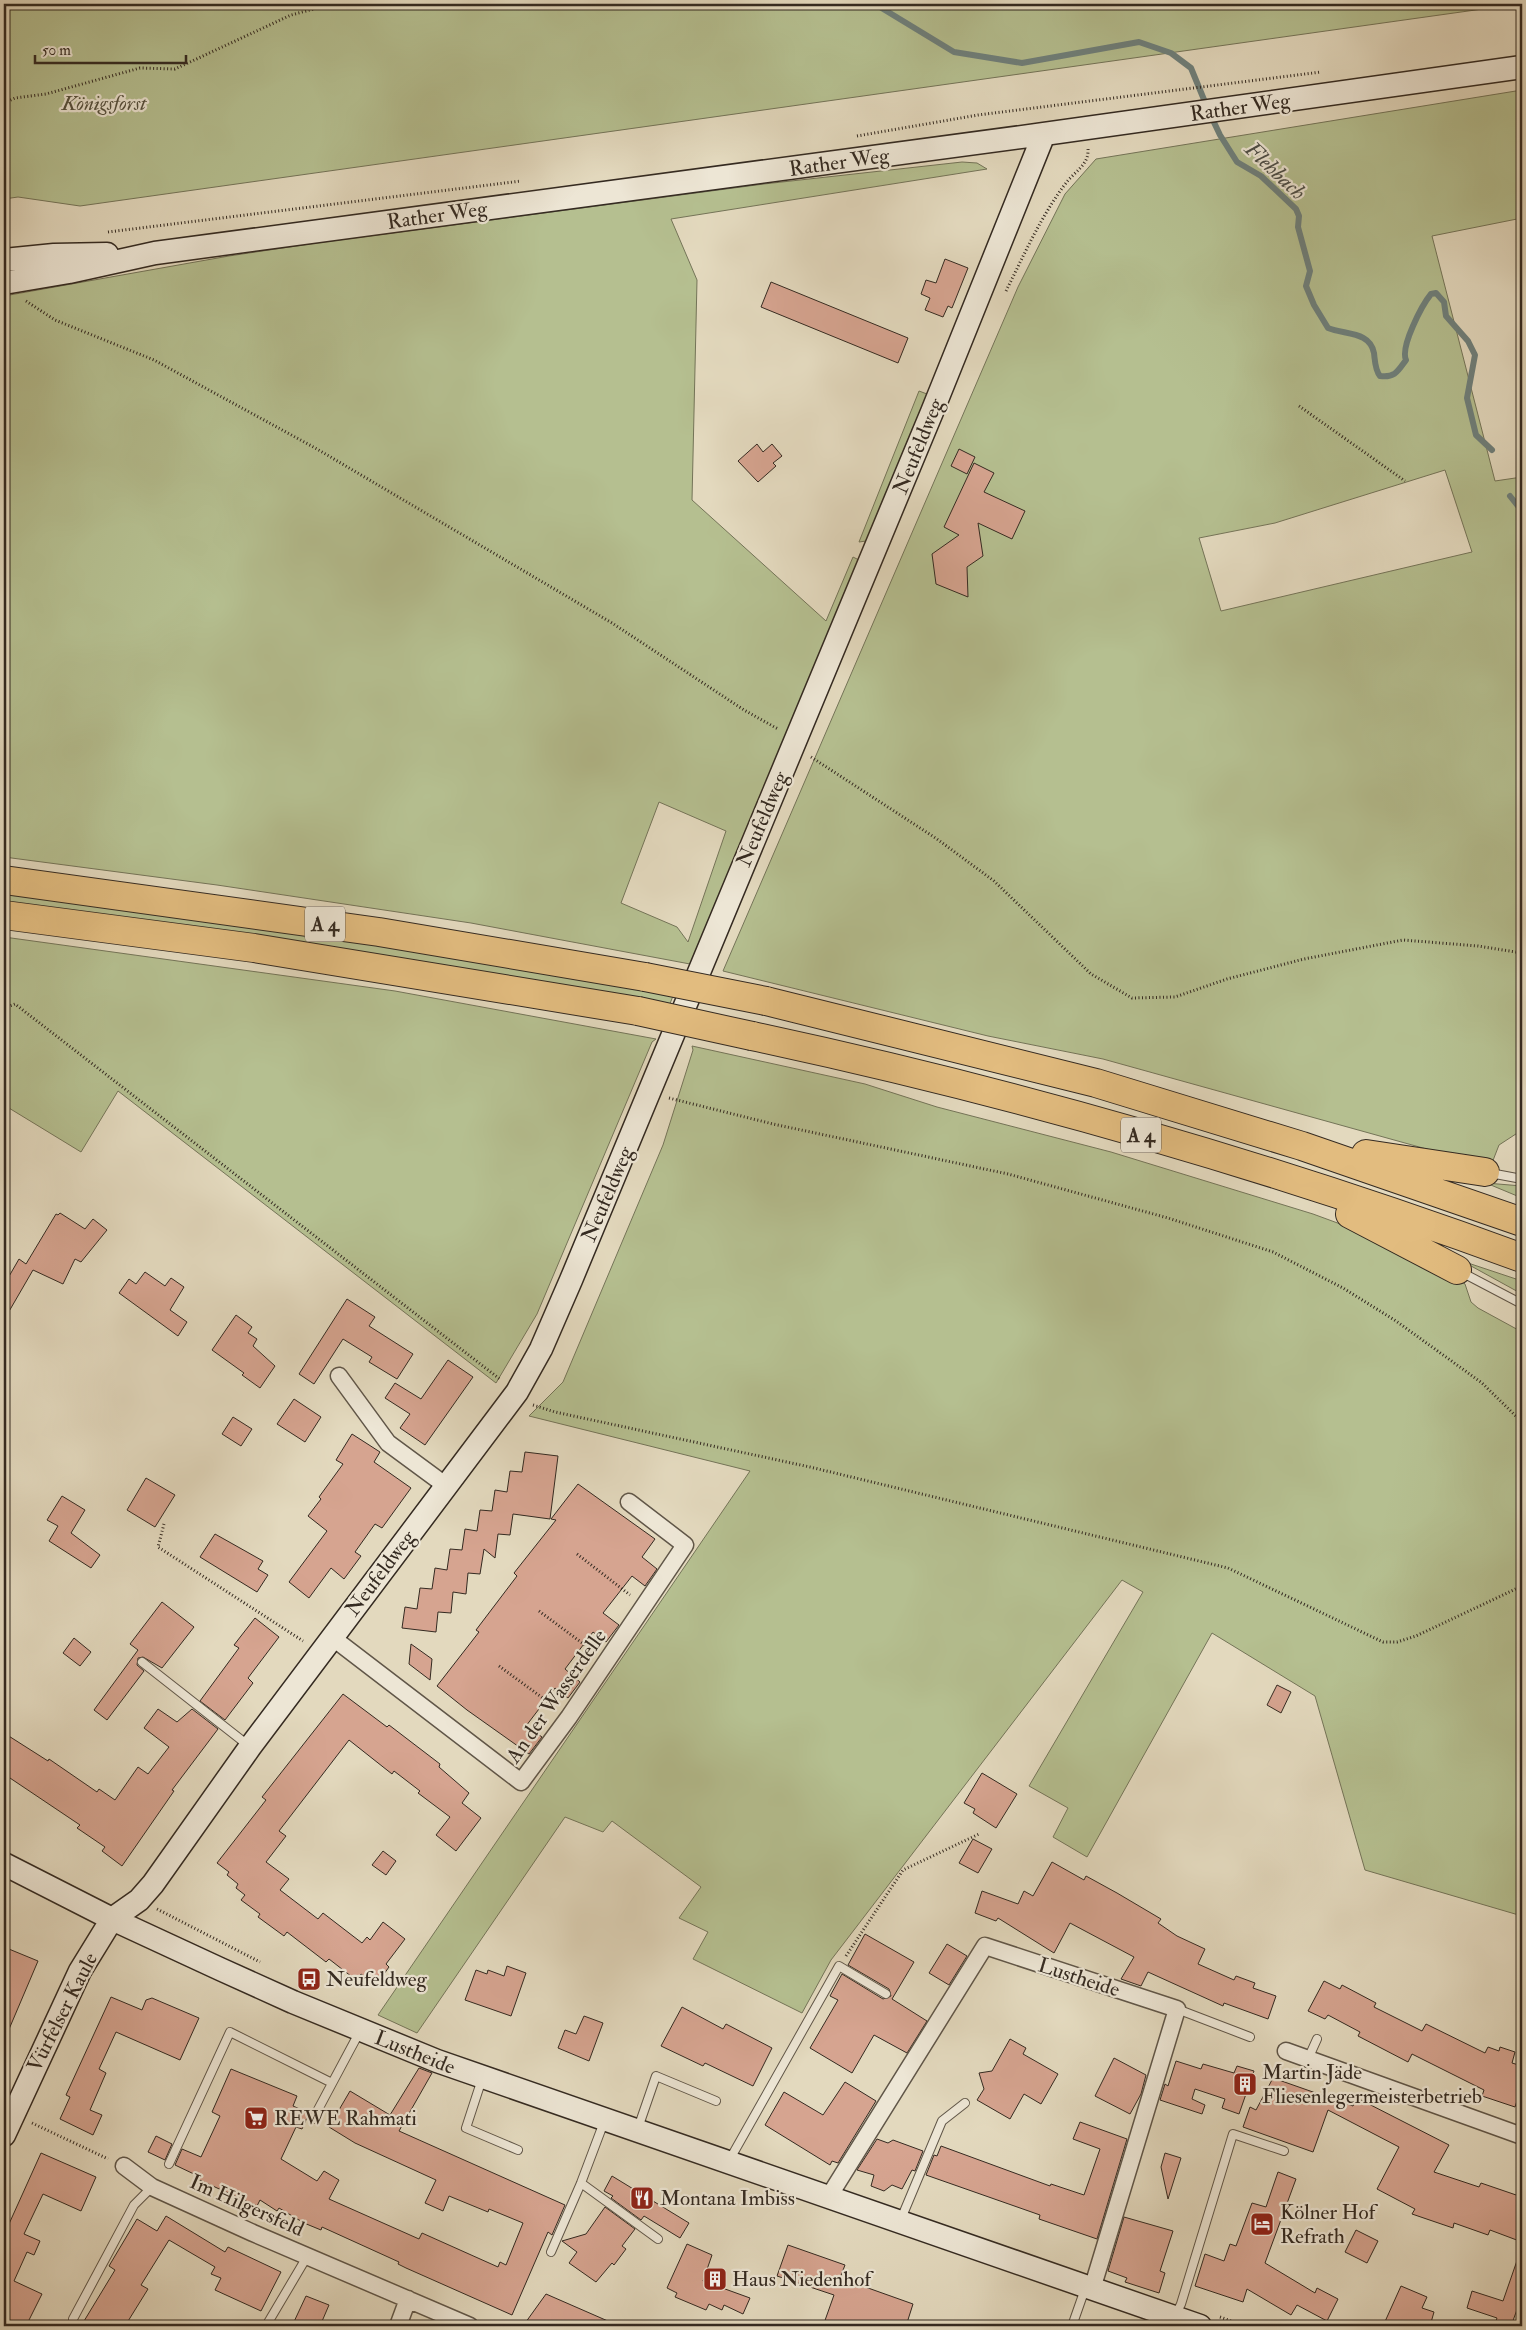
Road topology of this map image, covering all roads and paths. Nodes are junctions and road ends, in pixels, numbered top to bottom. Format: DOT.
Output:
graph roads {
  1 [pos="333,4"];
  2 [pos="1522,67"];
  3 [pos="1323,72"];
  4 [pos="4,103"];
  5 [pos="1044,134"];
  6 [pos="851,137"];
  7 [pos="529,180"];
  8 [pos="100,233"];
  9 [pos="155,253"];
  10 [pos="4,260"];
  11 [pos="11,289"];
  12 [pos="1299,406"];
  13 [pos="1406,481"];
  14 [pos="795,742"];
  15 [pos="4,880"];
  16 [pos="4,915"];
  17 [pos="1522,953"];
  18 [pos="4,1008"];
  19 [pos="649,1092"];
  20 [pos="1302,1146"];
  21 [pos="1268,1172"];
  22 [pos="1485,1172"];
  23 [pos="1522,1178"];
  24 [pos="1522,1222"];
  25 [pos="1522,1258"];
  26 [pos="1457,1270"];
  27 [pos="1522,1304"];
  28 [pos="339,1376"];
  29 [pos="524,1398"];
  30 [pos="1522,1422"];
  31 [pos="445,1486"];
  32 [pos="629,1502"];
  33 [pos="164,1524"];
  34 [pos="577,1554"];
  35 [pos="1522,1586"];
  36 [pos="645,1607"];
  37 [pos="539,1611"];
  38 [pos="327,1645"];
  39 [pos="607,1661"];
  40 [pos="142,1662"];
  41 [pos="499,1666"];
  42 [pos="569,1717"];
  43 [pos="250,1747"];
  44 [pos="978,1834"];
  45 [pos="4,1864"];
  46 [pos="112,1919"];
  47 [pos="839,1966"];
  48 [pos="886,1994"];
  49 [pos="1177,2009"];
  50 [pos="361,2030"];
  51 [pos="1250,2036"];
  52 [pos="1317,2039"];
  53 [pos="1286,2052"];
  54 [pos="1308,2060"];
  55 [pos="482,2078"];
  56 [pos="332,2082"];
  57 [pos="716,2101"];
  58 [pos="965,2103"];
  59 [pos="12,2113"];
  60 [pos="313,2119"];
  61 [pos="605,2120"];
  62 [pos="637,2131"];
  63 [pos="4,2135"];
  64 [pos="1522,2136"];
  65 [pos="518,2150"];
  66 [pos="1284,2151"];
  67 [pos="728,2163"];
  68 [pos="169,2164"];
  69 [pos="124,2166"];
  70 [pos="581,2183"];
  71 [pos="152,2187"];
  72 [pos="828,2198"];
  73 [pos="899,2223"];
  74 [pos="658,2239"];
  75 [pos="551,2252"];
  76 [pos="308,2255"];
  77 [pos="1088,2288"];
  78 [pos="408,2299"];
  79 [pos="73,2320"];
  80 [pos="1187,2323"];
  81 [pos="266,2326"];
  82 [pos="398,2326"];
  83 [pos="470,2326"];
  84 [pos="1072,2326"];
  1 -- 4 [label="path"];
  2 -- 5 [label="main road, Rather Weg"];
  3 -- 6 [label="path"];
  5 -- 9 [label="main road, Rather Weg"];
  5 -- 14 [label="main road, Neufeldweg"];
  7 -- 8 [label="path"];
  9 -- 10 [label="main road, Rather Weg"];
  9 -- 11 [label="main road, Rather Weg"];
  11 -- 14 [label="path"];
  12 -- 13 [label="path"];
  14 -- 17 [label="path"];
  14 -- 19 [label="main road, Neufeldweg"];
  15 -- 20 [label="highway, A 4, bridge"];
  16 -- 21 [label="highway, A 4, bridge"];
  18 -- 29 [label="path"];
  19 -- 29 [label="main road, Neufeldweg"];
  19 -- 30 [label="path"];
  20 -- 22 [label="highway"];
  20 -- 24 [label="highway, A 4"];
  21 -- 25 [label="highway, A 4"];
  21 -- 26 [label="highway"];
  22 -- 23 [label="lane"];
  26 -- 27 [label="lane"];
  28 -- 31 [label="street"];
  29 -- 31 [label="main road, Neufeldweg"];
  29 -- 35 [label="path"];
  31 -- 38 [label="main road, Neufeldweg"];
  32 -- 36 [label="street, An der Wasserdelle"];
  33 -- 38 [label="path"];
  34 -- 36 [label="path"];
  36 -- 39 [label="street, An der Wasserdelle"];
  37 -- 39 [label="path"];
  38 -- 42 [label="street, An der Wasserdelle"];
  38 -- 43 [label="main road, Neufeldweg"];
  39 -- 42 [label="street, An der Wasserdelle"];
  40 -- 43 [label="lane"];
  41 -- 42 [label="path"];
  43 -- 46 [label="main road, Neufeldweg"];
  44 -- 47 [label="path"];
  45 -- 46 [label="main road, Lustheide"];
  46 -- 50 [label="main road, Lustheide"];
  46 -- 59 [label="main road, Vürfelser Kaule"];
  47 -- 48 [label="lane"];
  47 -- 67 [label="lane"];
  49 -- 51 [label="lane"];
  49 -- 72 [label="street, Lustheide"];
  49 -- 77 [label="street"];
  50 -- 55 [label="main road, Lustheide"];
  50 -- 56 [label="lane"];
  52 -- 54 [label="lane"];
  53 -- 54 [label="street"];
  54 -- 64 [label="street"];
  55 -- 61 [label="main road, Lustheide"];
  55 -- 65 [label="lane"];
  56 -- 60 [label="lane"];
  56 -- 68 [label="lane"];
  57 -- 62 [label="lane"];
  58 -- 73 [label="lane"];
  59 -- 63 [label="main road, Vürfelser Kaule"];
  59 -- 69 [label="path"];
  61 -- 62 [label="main road, Lustheide"];
  61 -- 70 [label="lane"];
  62 -- 67 [label="main road, Lustheide"];
  66 -- 80 [label="lane"];
  67 -- 72 [label="main road, Lustheide"];
  69 -- 71 [label="street, Im Hilgersfeld"];
  70 -- 74 [label="lane"];
  70 -- 75 [label="lane"];
  71 -- 76 [label="street, Im Hilgersfeld"];
  71 -- 79 [label="lane"];
  72 -- 73 [label="main road, Lustheide"];
  73 -- 77 [label="main road, Lustheide"];
  76 -- 78 [label="street, Im Hilgersfeld"];
  76 -- 81 [label="lane"];
  77 -- 80 [label="main road, Lustheide"];
  77 -- 84 [label="lane"];
  78 -- 82 [label="street"];
  78 -- 83 [label="street, Im Hilgersfeld"];
}
